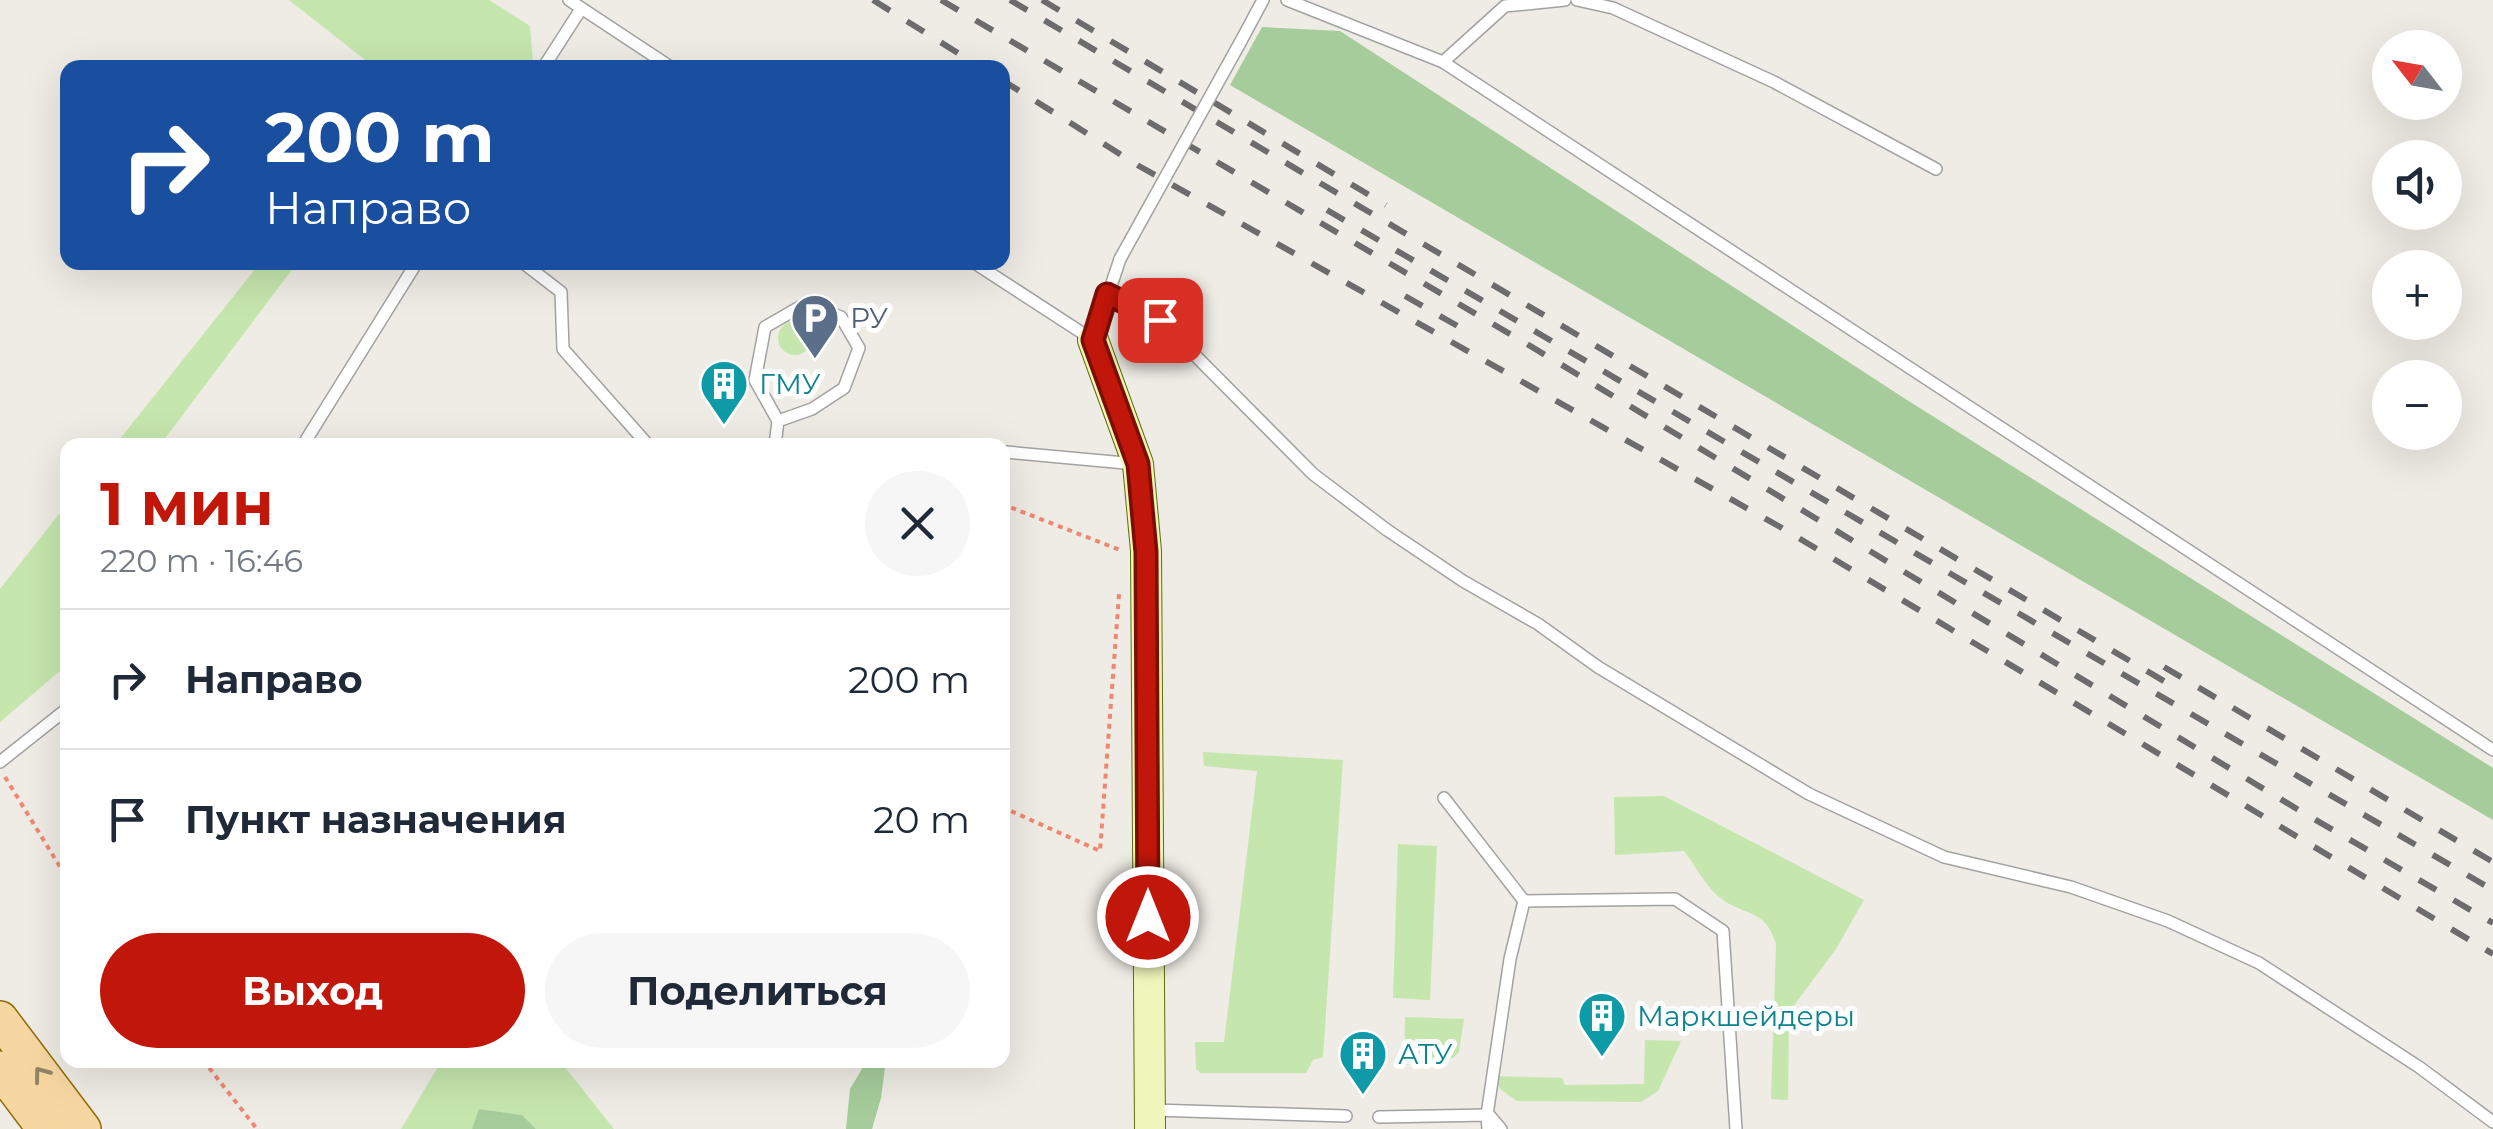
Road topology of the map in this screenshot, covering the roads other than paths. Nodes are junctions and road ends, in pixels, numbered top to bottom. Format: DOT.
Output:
graph roads {
  1 [pos="568,0"];
  2 [pos="1263,0"];
  3 [pos="1287,0"];
  4 [pos="1565,0"];
  5 [pos="1578,0"];
  6 [pos="582,8"];
  7 [pos="548,60"];
  8 [pos="660,60"];
  9 [pos="1444,62"];
  10 [pos="1936,169"];
  11 [pos="412,270"];
  12 [pos="532,270"];
  13 [pos="985,270"];
  14 [pos="1107,294"];
  15 [pos="1093,340"];
  16 [pos="778,420"];
  17 [pos="307,438"];
  18 [pos="642,438"];
  19 [pos="776,438"];
  20 [pos="1010,452"];
  21 [pos="1138,464"];
  22 [pos="60,715"];
  23 [pos="2493,750"];
  24 [pos="0,765"];
  25 [pos="1444,798"];
  26 [pos="1524,901"];
  27 [pos="0,1019"];
  28 [pos="0,1070"];
  29 [pos="1346,1116"];
  30 [pos="1378,1117"];
  31 [pos="1150,1120"];
  32 [pos="1487,1122"];
  33 [pos="2493,1122"];
  34 [pos="45,1129"];
  35 [pos="83,1129"];
  36 [pos="1501,1129"];
  37 [pos="1736,1129"];
  1 -- 6 [label="lane"];
  2 -- 14 [label="lane, bridge"];
  3 -- 9 [label="lane"];
  4 -- 9 [label="lane"];
  5 -- 10 [label="lane"];
  6 -- 7 [label="lane"];
  6 -- 8 [label="lane"];
  9 -- 23 [label="lane"];
  11 -- 17 [label="lane"];
  12 -- 18 [label="lane"];
  13 -- 15 [label="lane"];
  14 -- 15 [label="lane"];
  14 -- 33 [label="lane"];
  15 -- 21 [label="street"];
  16 -- 16 [label="lane"];
  16 -- 19 [label="lane"];
  20 -- 21 [label="lane"];
  21 -- 31 [label="street"];
  22 -- 24 [label="lane"];
  25 -- 26 [label="lane"];
  26 -- 32 [label="lane"];
  26 -- 37 [label="lane"];
  35 -- 27 [label="main road, one-way"];
  28 -- 34 [label="main road"];
  29 -- 31 [label="lane"];
  30 -- 32 [label="lane"];
  32 -- 36 [label="lane"];
}
